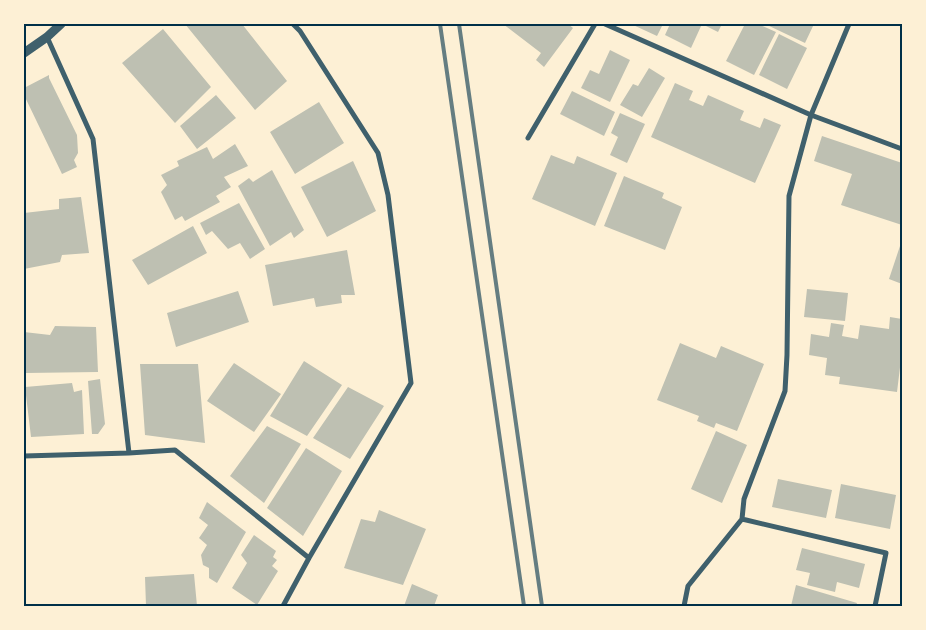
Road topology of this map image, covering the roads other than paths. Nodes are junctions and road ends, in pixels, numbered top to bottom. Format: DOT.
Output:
graph roads {
  1 [pos="62,24"];
  2 [pos="293,24"];
  3 [pos="595,24"];
  4 [pos="605,24"];
  5 [pos="849,24"];
  6 [pos="47,36"];
  7 [pos="24,53"];
  8 [pos="811,115"];
  9 [pos="528,138"];
  10 [pos="902,149"];
  11 [pos="129,453"];
  12 [pos="24,456"];
  13 [pos="742,519"];
  14 [pos="309,558"];
  15 [pos="283,606"];
  16 [pos="684,606"];
  17 [pos="875,606"];
  1 -- 6 [label="street"];
  2 -- 14 [label="street"];
  3 -- 9 [label="street"];
  4 -- 8 [label="street"];
  5 -- 8 [label="street"];
  6 -- 7 [label="street"];
  6 -- 11 [label="street"];
  8 -- 10 [label="street"];
  8 -- 13 [label="street"];
  11 -- 12 [label="street"];
  11 -- 14 [label="street"];
  13 -- 16 [label="street"];
  13 -- 17 [label="street"];
  14 -- 15 [label="street"];
}
